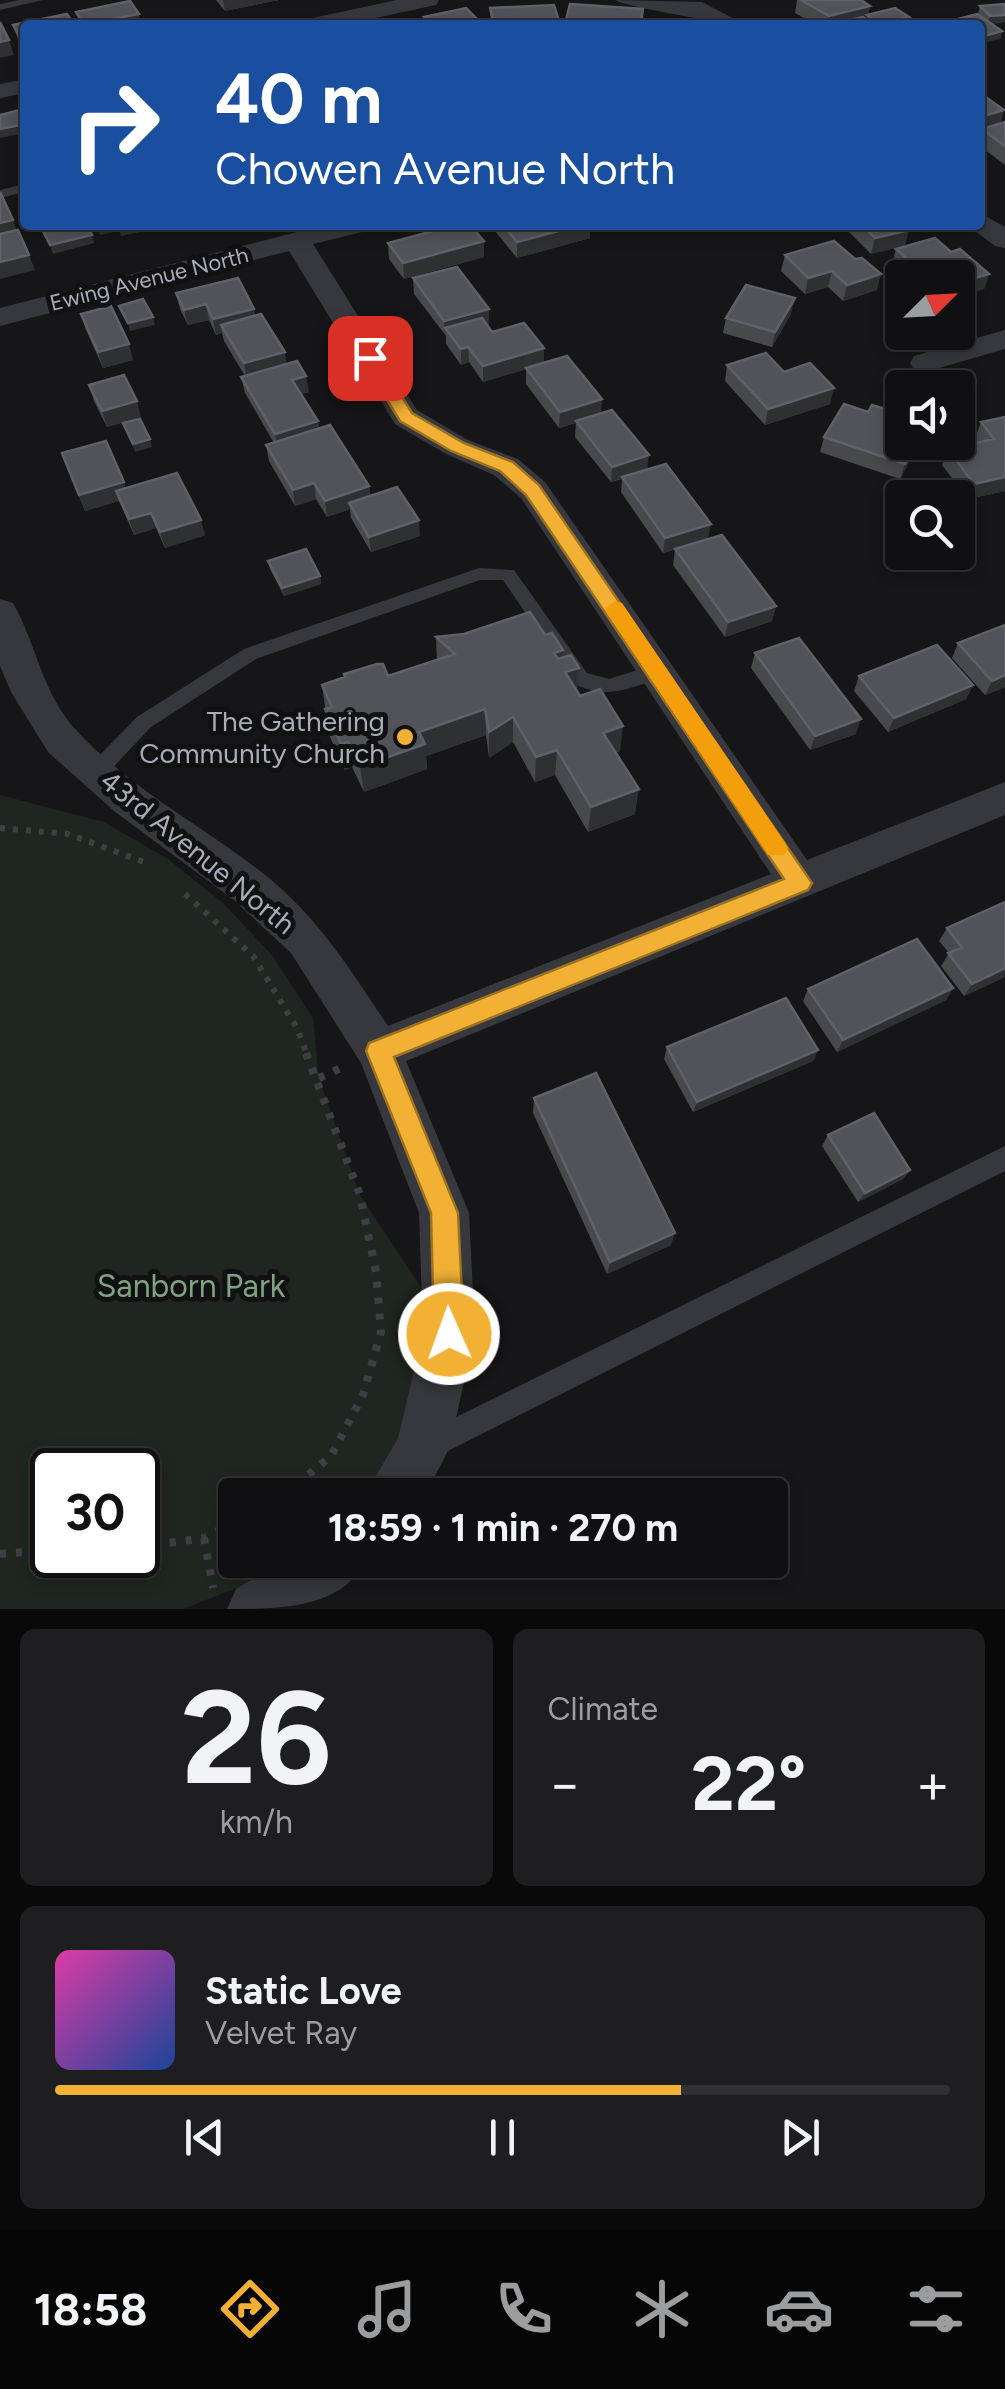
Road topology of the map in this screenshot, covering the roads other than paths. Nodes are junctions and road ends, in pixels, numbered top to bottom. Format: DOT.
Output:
graph roads {
  1 [pos="36,0"];
  2 [pos="428,0"];
  3 [pos="626,0"];
  4 [pos="0,8"];
  5 [pos="334,20"];
  6 [pos="727,20"];
  7 [pos="985,224"];
  8 [pos="337,230"];
  9 [pos="1005,240"];
  10 [pos="296,241"];
  11 [pos="0,317"];
  12 [pos="1005,339"];
  13 [pos="926,363"];
  14 [pos="0,612"];
  15 [pos="657,671"];
  16 [pos="12,686"];
  17 [pos="97,771"];
  18 [pos="1005,798"];
  19 [pos="800,883"];
  20 [pos="378,1051"];
  21 [pos="1005,1158"];
  22 [pos="422,1449"];
  23 [pos="404,1478"];
  24 [pos="308,1578"];
  25 [pos="256,1609"];
  1 -- 4 [label="lane"];
  2 -- 5 [label="street"];
  3 -- 6 [label="street"];
  7 -- 9 [label="street"];
  8 -- 10 [label="street, Ewing Avenue North"];
  10 -- 11 [label="street, Ewing Avenue North"];
  10 -- 15 [label="street"];
  12 -- 13 [label="street"];
  14 -- 16 [label="street, 43rd Avenue North"];
  15 -- 17 [label="lane"];
  15 -- 19 [label="street"];
  16 -- 17 [label="street, 43rd Avenue North"];
  17 -- 20 [label="street, 43rd Avenue North"];
  18 -- 19 [label="street"];
  19 -- 20 [label="street"];
  20 -- 22 [label="street, 43rd Avenue North"];
  21 -- 22 [label="lane"];
  22 -- 23 [label="street, 43rd Avenue North"];
  24 -- 25 [label="street"];
}
